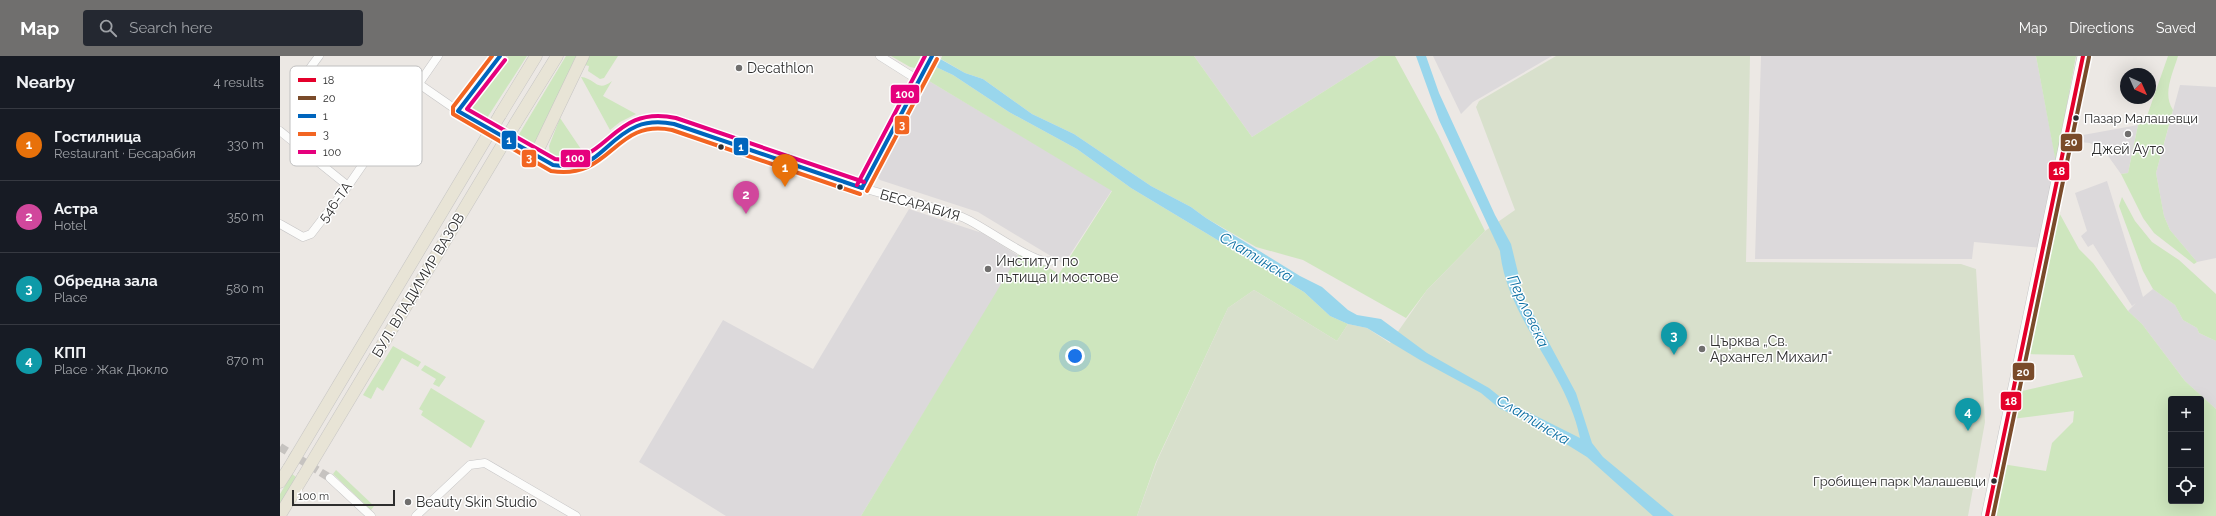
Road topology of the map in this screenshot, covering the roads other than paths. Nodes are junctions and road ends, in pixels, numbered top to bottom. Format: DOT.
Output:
graph roads {
  1 [pos="319,56"];
  2 [pos="438,56"];
  3 [pos="500,56"];
  4 [pos="536,56"];
  5 [pos="557,56"];
  6 [pos="583,56"];
  7 [pos="880,56"];
  8 [pos="932,56"];
  9 [pos="2083,56"];
  10 [pos="312,66"];
  11 [pos="422,80"];
  12 [pos="918,80"];
  13 [pos="422,86"];
  14 [pos="458,111"];
  15 [pos="280,131"];
  16 [pos="290,139"];
  17 [pos="535,156"];
  18 [pos="323,166"];
  19 [pos="362,166"];
  20 [pos="348,186"];
  21 [pos="862,188"];
  22 [pos="280,224"];
  23 [pos="1050,261"];
  24 [pos="330,478"];
  25 [pos="280,482"];
  26 [pos="280,515"];
  27 [pos="371,516"];
  28 [pos="416,516"];
  29 [pos="576,516"];
  30 [pos="1987,516"];
  1 -- 10 [label="street"];
  2 -- 11 [label="street, 546-ТА"];
  3 -- 14 [label="main road"];
  4 -- 25 [label="main road, БУЛ. ВЛАДИМИР ВАЗОВ, bridge"];
  5 -- 26 [label="main road, БУЛ. ВЛАДИМИР ВАЗОВ, bridge"];
  6 -- 17 [label="main road"];
  7 -- 12 [label="street"];
  8 -- 12 [label="street"];
  9 -- 30 [label="street"];
  12 -- 21 [label="street"];
  13 -- 14 [label="street, БЕСАРАБИЯ"];
  14 -- 17 [label="street, БЕСАРАБИЯ"];
  15 -- 16 [label="street"];
  17 -- 21 [label="street, БЕСАРАБИЯ"];
  18 -- 20 [label="street"];
  19 -- 20 [label="street, 546-ТА"];
  20 -- 22 [label="street, 546-ТА"];
  21 -- 23 [label="street, БЕСАРАБИЯ"];
  24 -- 27 [label="street"];
  28 -- 29 [label="street"];
}
